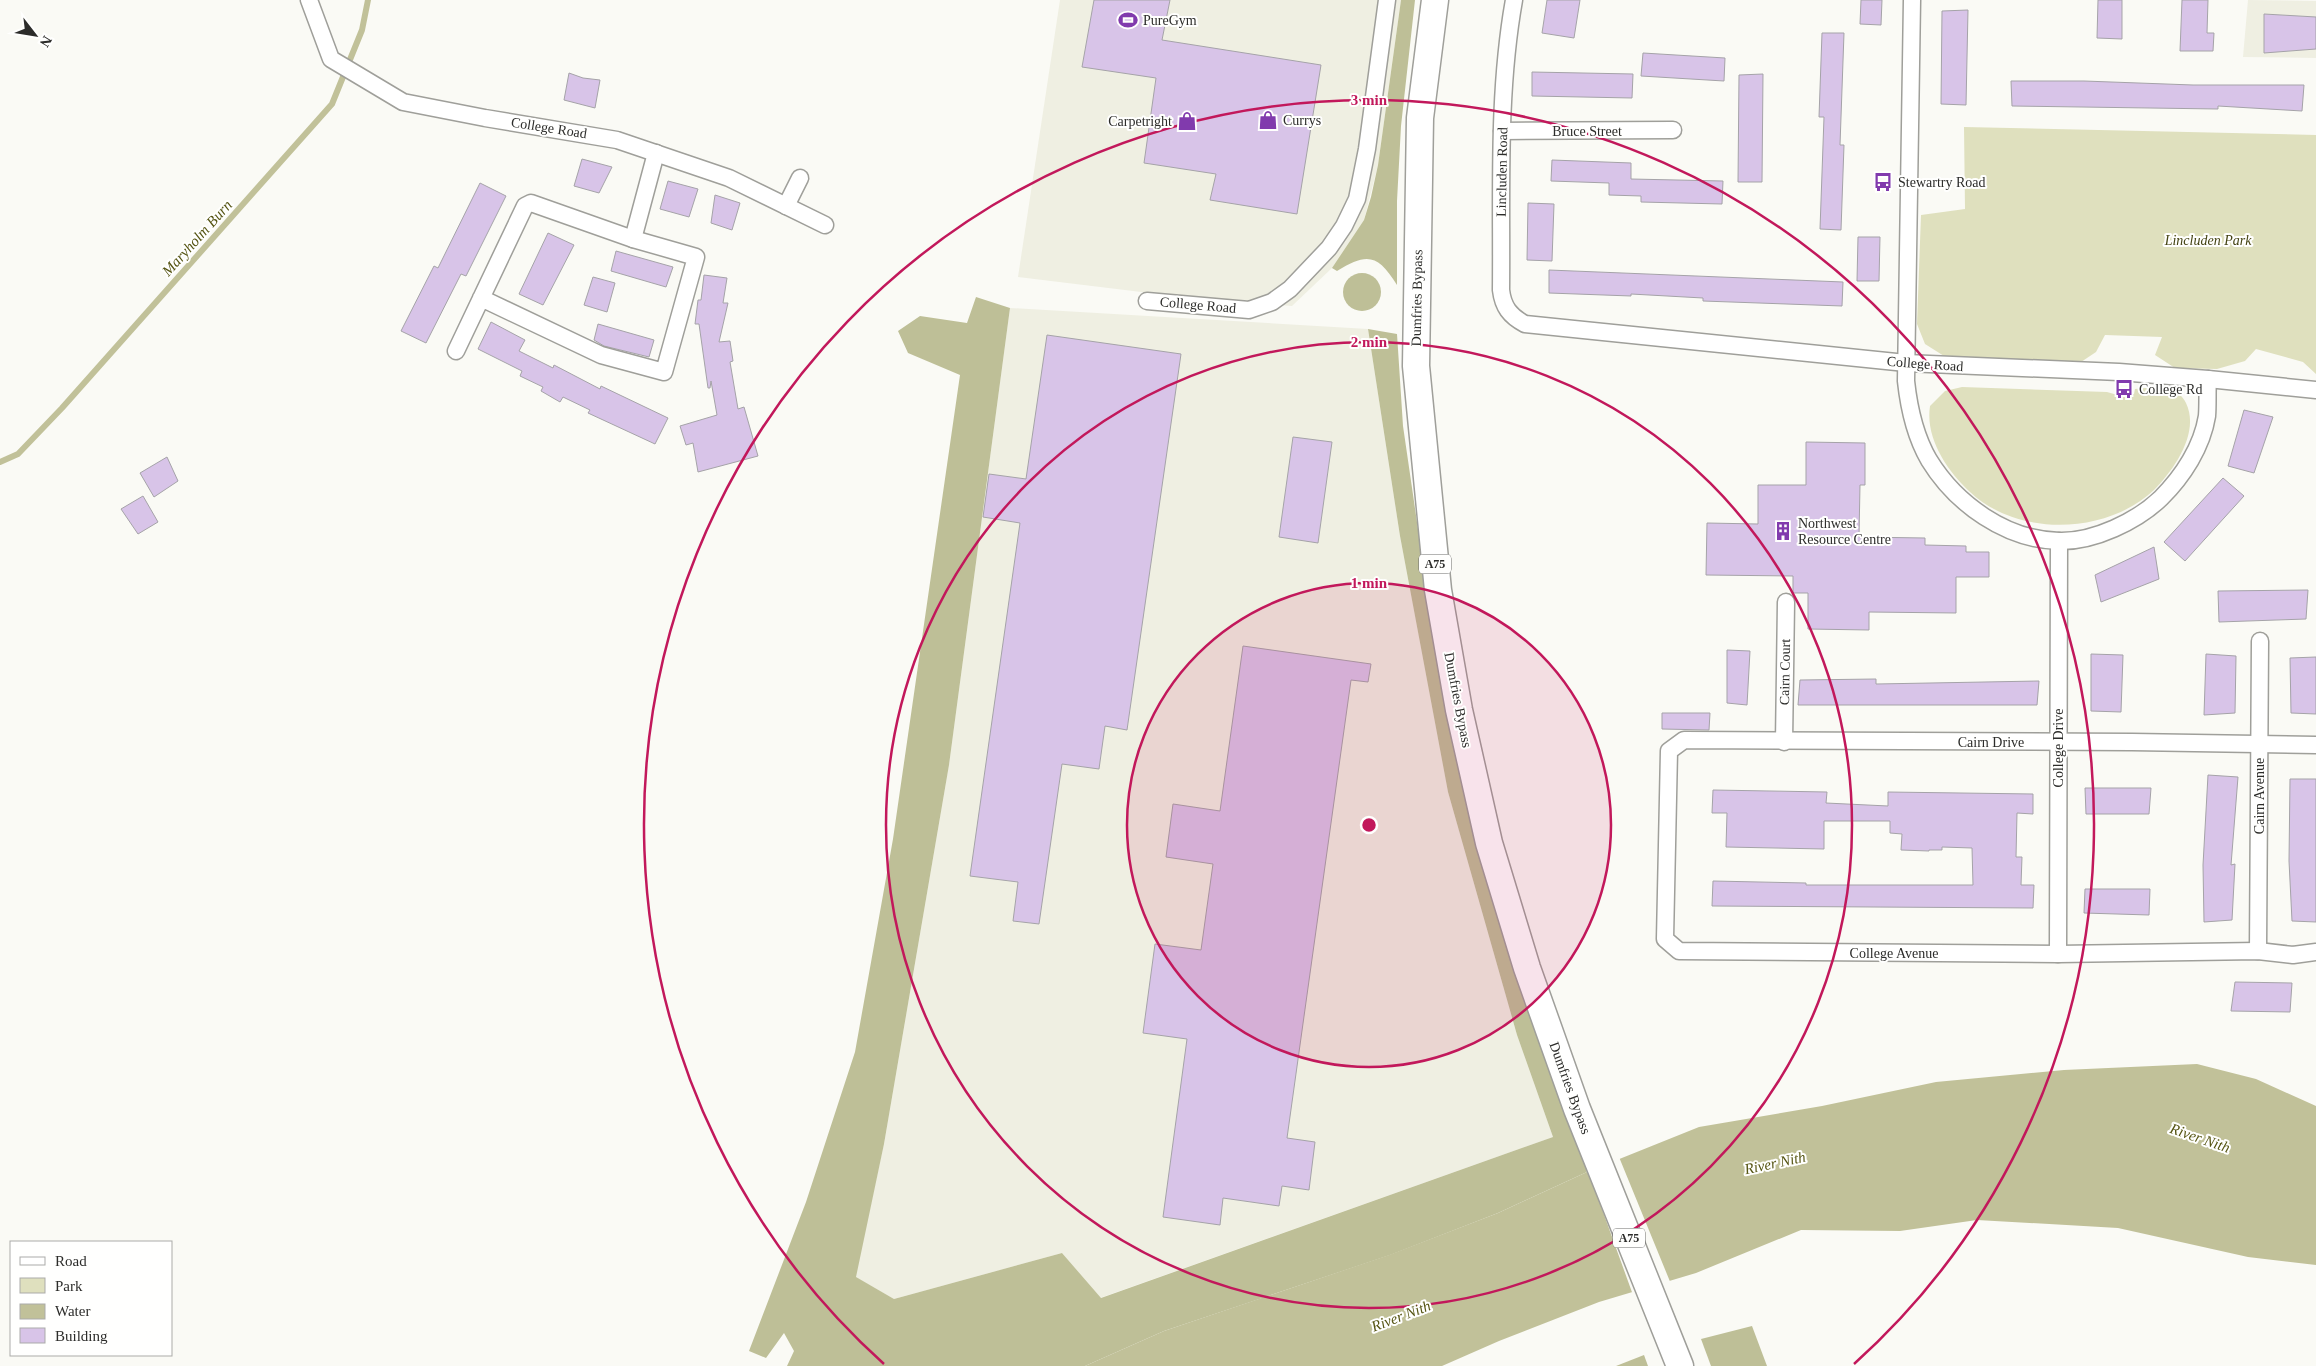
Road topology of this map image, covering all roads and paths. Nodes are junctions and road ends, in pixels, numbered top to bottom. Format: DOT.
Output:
graph roads {
  1 [pos="309,0"];
  2 [pos="1387,0"];
  3 [pos="1435,0"];
  4 [pos="1514,0"];
  5 [pos="1912,0"];
  6 [pos="1673,130"];
  7 [pos="1502,131"];
  8 [pos="656,153"];
  9 [pos="800,178"];
  10 [pos="786,206"];
  11 [pos="825,225"];
  12 [pos="633,240"];
  13 [pos="481,298"];
  14 [pos="1147,300"];
  15 [pos="1534,326"];
  16 [pos="456,352"];
  17 [pos="1906,363"];
  18 [pos="2208,378"];
  19 [pos="2316,390"];
  20 [pos="2060,541"];
  21 [pos="1786,602"];
  22 [pos="2260,641"];
  23 [pos="1784,742"];
  24 [pos="2058,742"];
  25 [pos="2260,744"];
  26 [pos="2316,745"];
  27 [pos="1669,751"];
  28 [pos="2258,952"];
  29 [pos="2316,952"];
  30 [pos="2058,954"];
  31 [pos="1680,1366"];
  1 -- 8 [label="street, College Road"];
  2 -- 14 [label="street, College Road"];
  3 -- 31 [label="highway, Dumfries Bypass / A75"];
  4 -- 7 [label="street, Lincluden Road"];
  5 -- 17 [label="street"];
  6 -- 7 [label="street, Bruce Street"];
  7 -- 15 [label="street, Lincluden Road"];
  8 -- 10 [label="street, College Road"];
  8 -- 12 [label="street"];
  9 -- 10 [label="street"];
  10 -- 11 [label="street, College Road"];
  12 -- 13 [label="street"];
  12 -- 13 [label="street"];
  13 -- 16 [label="street"];
  15 -- 17 [label="street, College Road"];
  17 -- 18 [label="street, College Road"];
  17 -- 20 [label="street"];
  18 -- 19 [label="street, College Road"];
  18 -- 20 [label="street"];
  20 -- 24 [label="street, College Drive"];
  21 -- 23 [label="street, Cairn Court"];
  22 -- 25 [label="street, Cairn Avenue"];
  23 -- 24 [label="street, Cairn Drive"];
  23 -- 27 [label="street, Cairn Drive"];
  24 -- 25 [label="street, Cairn Drive"];
  24 -- 30 [label="street, College Drive"];
  25 -- 26 [label="street, Cairn Drive"];
  25 -- 28 [label="street, Cairn Avenue"];
  27 -- 30 [label="street, College Avenue"];
  28 -- 29 [label="street, College Avenue"];
  28 -- 30 [label="street, College Avenue"];
}
